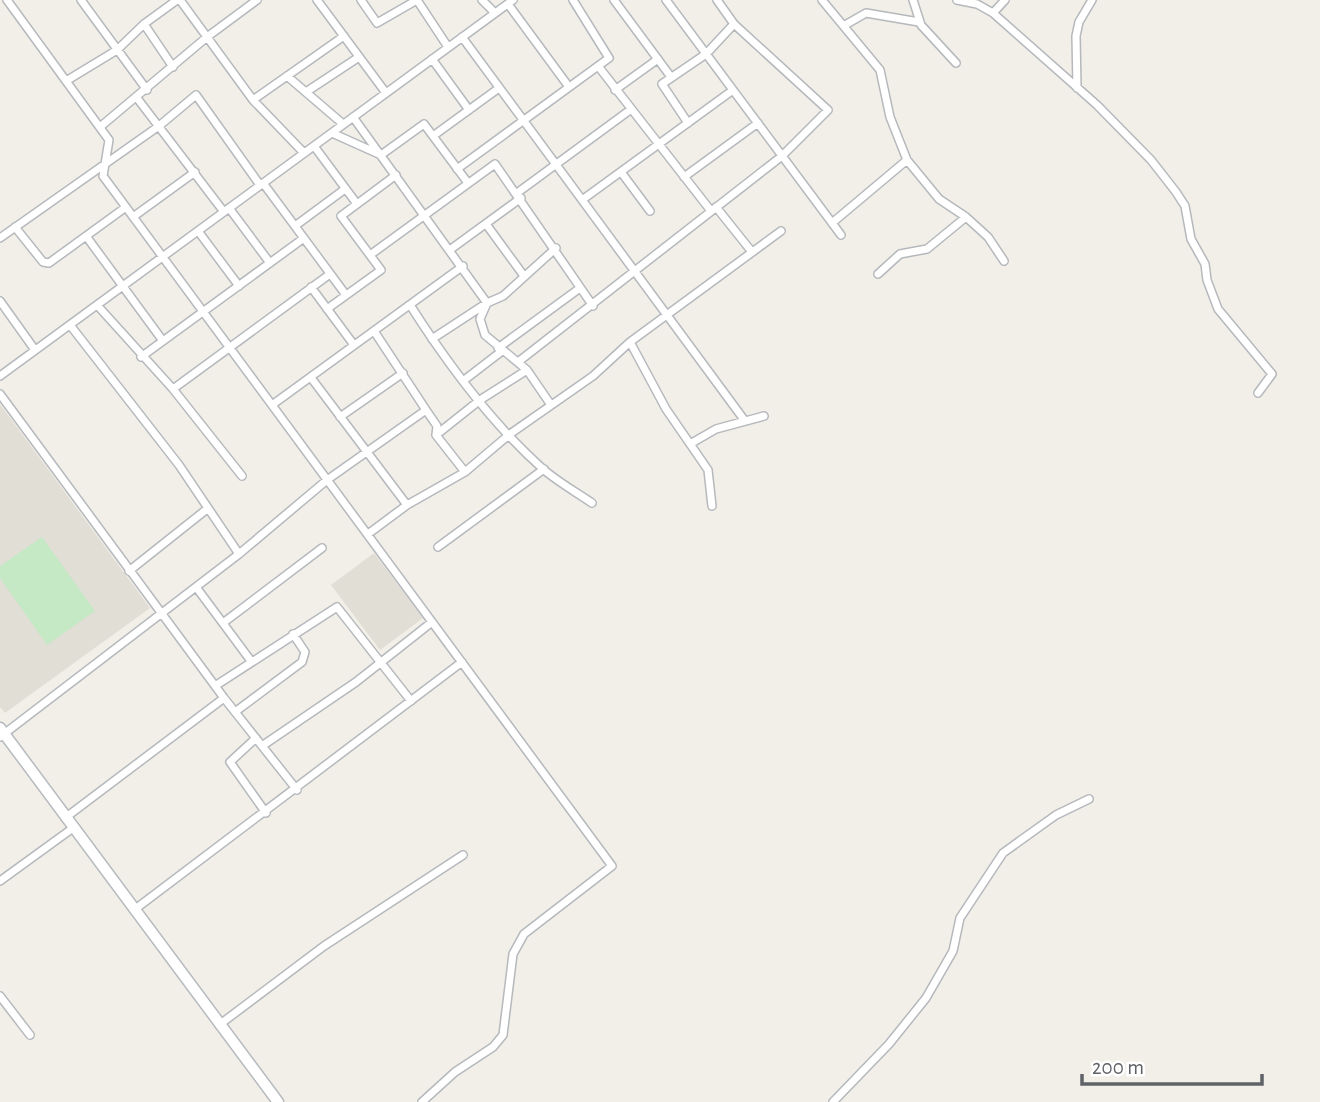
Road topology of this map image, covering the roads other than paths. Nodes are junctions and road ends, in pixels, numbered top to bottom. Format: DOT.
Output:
graph roads {
  1 [pos="6,0"];
  2 [pos="82,0"];
  3 [pos="178,0"];
  4 [pos="257,0"];
  5 [pos="317,0"];
  6 [pos="360,0"];
  7 [pos="417,0"];
  8 [pos="482,0"];
  9 [pos="573,0"];
  10 [pos="614,0"];
  11 [pos="666,0"];
  12 [pos="717,0"];
  13 [pos="822,0"];
  14 [pos="913,0"];
  15 [pos="957,0"];
  16 [pos="1005,0"];
  17 [pos="1092,0"];
  18 [pos="510,2"];
  19 [pos="0,3"];
  20 [pos="495,13"];
  21 [pos="993,13"];
  22 [pos="919,22"];
  23 [pos="144,24"];
  24 [pos="734,24"];
  25 [pos="845,25"];
  26 [pos="344,36"];
  27 [pos="207,37"];
  28 [pos="462,37"];
  29 [pos="448,47"];
  30 [pos="117,50"];
  31 [pos="706,54"];
  32 [pos="359,57"];
  33 [pos="432,59"];
  34 [pos="658,59"];
  35 [pos="956,63"];
  36 [pos="598,66"];
  37 [pos="173,67"];
  38 [pos="287,76"];
  39 [pos="671,77"];
  40 [pos="66,81"];
  41 [pos="569,87"];
  42 [pos="499,88"];
  43 [pos="1077,88"];
  44 [pos="147,90"];
  45 [pos="615,90"];
  46 [pos="733,90"];
  47 [pos="306,92"];
  48 [pos="386,93"];
  49 [pos="137,98"];
  50 [pos="253,100"];
  51 [pos="469,110"];
  52 [pos="631,110"];
  53 [pos="354,117"];
  54 [pos="524,121"];
  55 [pos="688,123"];
  56 [pos="758,123"];
  57 [pos="343,124"];
  58 [pos="159,126"];
  59 [pos="100,127"];
  60 [pos="332,133"];
  61 [pos="433,136"];
  62 [pos="658,144"];
  63 [pos="314,146"];
  64 [pos="304,153"];
  65 [pos="382,155"];
  66 [pos="782,156"];
  67 [pos="907,160"];
  68 [pos="105,161"];
  69 [pos="556,164"];
  70 [pos="457,169"];
  71 [pos="195,172"];
  72 [pos="621,172"];
  73 [pos="396,175"];
  74 [pos="684,177"];
  75 [pos="468,183"];
  76 [pos="262,184"];
  77 [pos="345,189"];
  78 [pos="519,196"];
  79 [pos="582,200"];
  80 [pos="357,204"];
  81 [pos="126,207"];
  82 [pos="714,209"];
  83 [pos="227,210"];
  84 [pos="650,211"];
  85 [pos="426,215"];
  86 [pos="133,217"];
  87 [pos="966,217"];
  88 [pos="832,223"];
  89 [pos="486,224"];
  90 [pos="295,226"];
  91 [pos="15,227"];
  92 [pos="198,231"];
  93 [pos="781,231"];
  94 [pos="841,235"];
  95 [pos="86,236"];
  96 [pos="0,238"];
  97 [pos="304,238"];
  98 [pos="556,248"];
  99 [pos="451,249"];
  100 [pos="752,252"];
  101 [pos="370,255"];
  102 [pos="163,257"];
  103 [pos="1004,261"];
  104 [pos="270,263"];
  105 [pos="463,266"];
  106 [pos="635,271"];
  107 [pos="330,274"];
  108 [pos="878,274"];
  109 [pos="524,276"];
  110 [pos="123,286"];
  111 [pos="239,286"];
  112 [pos="312,287"];
  113 [pos="580,288"];
  114 [pos="346,295"];
  115 [pos="0,302"];
  116 [pos="487,303"];
  117 [pos="97,304"];
  118 [pos="410,304"];
  119 [pos="593,306"];
  120 [pos="327,309"];
  121 [pos="203,312"];
  122 [pos="667,315"];
  123 [pos="70,325"];
  124 [pos="374,331"];
  125 [pos="432,339"];
  126 [pos="163,341"];
  127 [pos="630,342"];
  128 [pos="354,345"];
  129 [pos="230,348"];
  130 [pos="36,350"];
  131 [pos="500,350"];
  132 [pos="141,357"];
  133 [pos="517,362"];
  134 [pos="527,370"];
  135 [pos="403,373"];
  136 [pos="0,376"];
  137 [pos="312,379"];
  138 [pos="463,381"];
  139 [pos="173,389"];
  140 [pos="1258,393"];
  141 [pos="0,394"];
  142 [pos="480,401"];
  143 [pos="272,405"];
  144 [pos="551,405"];
  145 [pos="426,410"];
  146 [pos="764,416"];
  147 [pos="340,417"];
  148 [pos="745,421"];
  149 [pos="510,434"];
  150 [pos="436,435"];
  151 [pos="690,443"];
  152 [pos="366,451"];
  153 [pos="544,469"];
  154 [pos="465,472"];
  155 [pos="242,476"];
  156 [pos="327,480"];
  157 [pos="592,503"];
  158 [pos="407,505"];
  159 [pos="712,506"];
  160 [pos="207,509"];
  161 [pos="368,534"];
  162 [pos="438,547"];
  163 [pos="322,548"];
  164 [pos="239,554"];
  165 [pos="130,571"];
  166 [pos="195,587"];
  167 [pos="160,613"];
  168 [pos="432,622"];
  169 [pos="223,623"];
  170 [pos="293,634"];
  171 [pos="251,661"];
  172 [pos="381,662"];
  173 [pos="462,662"];
  174 [pos="215,686"];
  175 [pos="224,698"];
  176 [pos="411,701"];
  177 [pos="235,712"];
  178 [pos="1,733"];
  179 [pos="256,738"];
  180 [pos="262,746"];
  181 [pos="296,790"];
  182 [pos="1089,799"];
  183 [pos="266,813"];
  184 [pos="65,818"];
  185 [pos="73,828"];
  186 [pos="463,855"];
  187 [pos="0,881"];
  188 [pos="134,910"];
  189 [pos="0,996"];
  190 [pos="219,1025"];
  191 [pos="30,1035"];
  192 [pos="278,1102"];
  193 [pos="422,1102"];
  194 [pos="833,1102"];
  1 -- 19 [label="street"];
  1 -- 40 [label="street"];
  2 -- 30 [label="street"];
  3 -- 23 [label="street"];
  3 -- 27 [label="street"];
  4 -- 27 [label="street"];
  5 -- 26 [label="street"];
  6 -- 7 [label="street"];
  7 -- 29 [label="street"];
  8 -- 20 [label="street"];
  9 -- 36 [label="street"];
  10 -- 34 [label="street"];
  11 -- 31 [label="street"];
  12 -- 24 [label="street"];
  13 -- 25 [label="street"];
  14 -- 22 [label="street"];
  15 -- 21 [label="street"];
  16 -- 21 [label="street"];
  17 -- 43 [label="street"];
  18 -- 20 [label="street"];
  18 -- 41 [label="street"];
  20 -- 28 [label="street"];
  21 -- 43 [label="street"];
  22 -- 25 [label="street"];
  22 -- 35 [label="street"];
  23 -- 30 [label="street"];
  23 -- 37 [label="street"];
  24 -- 31 [label="street"];
  24 -- 66 [label="street"];
  25 -- 67 [label="street"];
  26 -- 32 [label="street"];
  26 -- 38 [label="street"];
  27 -- 37 [label="street"];
  27 -- 50 [label="street"];
  28 -- 29 [label="street"];
  28 -- 42 [label="street"];
  29 -- 33 [label="street"];
  30 -- 40 [label="street"];
  30 -- 44 [label="street"];
  31 -- 39 [label="street"];
  31 -- 46 [label="street"];
  32 -- 47 [label="street"];
  32 -- 48 [label="street"];
  33 -- 48 [label="street"];
  33 -- 51 [label="street"];
  34 -- 39 [label="street"];
  34 -- 45 [label="street"];
  36 -- 41 [label="street"];
  36 -- 45 [label="street"];
  37 -- 44 [label="street"];
  38 -- 47 [label="street"];
  38 -- 50 [label="street"];
  39 -- 55 [label="street"];
  40 -- 59 [label="street"];
  41 -- 54 [label="street"];
  42 -- 51 [label="street"];
  42 -- 54 [label="street"];
  43 -- 140 [label="street"];
  44 -- 49 [label="street"];
  45 -- 52 [label="street"];
  46 -- 55 [label="street"];
  46 -- 56 [label="street"];
  47 -- 57 [label="street"];
  48 -- 53 [label="street"];
  49 -- 58 [label="street"];
  49 -- 59 [label="street"];
  50 -- 64 [label="street"];
  51 -- 61 [label="street"];
  52 -- 62 [label="street"];
  52 -- 69 [label="street"];
  53 -- 57 [label="street"];
  53 -- 65 [label="street"];
  54 -- 69 [label="street"];
  54 -- 70 [label="street"];
  55 -- 62 [label="street"];
  56 -- 66 [label="street"];
  56 -- 74 [label="street"];
  57 -- 60 [label="street"];
  58 -- 68 [label="street"];
  58 -- 71 [label="street"];
  58 -- 76 [label="street"];
  59 -- 68 [label="street"];
  60 -- 63 [label="street"];
  60 -- 65 [label="street"];
  61 -- 65 [label="street"];
  61 -- 70 [label="street"];
  62 -- 72 [label="street"];
  62 -- 74 [label="street"];
  63 -- 64 [label="street"];
  63 -- 77 [label="street"];
  64 -- 76 [label="street"];
  65 -- 73 [label="street"];
  66 -- 82 [label="street"];
  66 -- 88 [label="street"];
  67 -- 87 [label="street"];
  67 -- 88 [label="street"];
  68 -- 81 [label="street"];
  68 -- 91 [label="street"];
  69 -- 78 [label="street"];
  69 -- 79 [label="street"];
  70 -- 75 [label="street"];
  71 -- 83 [label="street"];
  71 -- 86 [label="street"];
  72 -- 79 [label="street"];
  72 -- 84 [label="street"];
  73 -- 80 [label="street"];
  73 -- 85 [label="street"];
  74 -- 82 [label="street"];
  75 -- 78 [label="street"];
  75 -- 85 [label="street"];
  76 -- 83 [label="street"];
  76 -- 90 [label="street"];
  77 -- 80 [label="street"];
  77 -- 90 [label="street"];
  78 -- 89 [label="street"];
  78 -- 98 [label="street"];
  79 -- 106 [label="street"];
  80 -- 101 [label="street"];
  81 -- 86 [label="street"];
  81 -- 95 [label="street"];
  82 -- 100 [label="street"];
  82 -- 106 [label="street"];
  83 -- 92 [label="street"];
  83 -- 104 [label="street"];
  85 -- 99 [label="street"];
  85 -- 101 [label="street"];
  86 -- 102 [label="street"];
  87 -- 103 [label="street"];
  87 -- 108 [label="street"];
  88 -- 94 [label="street"];
  89 -- 99 [label="street"];
  89 -- 109 [label="street"];
  90 -- 97 [label="street"];
  91 -- 95 [label="street"];
  91 -- 96 [label="street"];
  92 -- 102 [label="street"];
  92 -- 111 [label="street"];
  93 -- 100 [label="street"];
  95 -- 110 [label="street"];
  97 -- 104 [label="street"];
  97 -- 107 [label="street"];
  98 -- 109 [label="street"];
  98 -- 113 [label="street"];
  99 -- 105 [label="street"];
  100 -- 122 [label="street"];
  101 -- 114 [label="street"];
  102 -- 110 [label="street"];
  102 -- 121 [label="street"];
  104 -- 111 [label="street"];
  105 -- 116 [label="street"];
  105 -- 118 [label="street"];
  106 -- 119 [label="street"];
  106 -- 122 [label="street"];
  107 -- 112 [label="street"];
  107 -- 114 [label="street"];
  109 -- 116 [label="street"];
  110 -- 117 [label="street"];
  110 -- 126 [label="street"];
  111 -- 121 [label="street"];
  112 -- 120 [label="street"];
  112 -- 129 [label="street"];
  113 -- 119 [label="street"];
  113 -- 131 [label="street"];
  114 -- 120 [label="street"];
  115 -- 130 [label="street"];
  116 -- 125 [label="street"];
  116 -- 131 [label="street"];
  117 -- 123 [label="street"];
  117 -- 132 [label="street"];
  118 -- 124 [label="street"];
  118 -- 125 [label="street"];
  119 -- 133 [label="street"];
  120 -- 128 [label="street"];
  121 -- 126 [label="street"];
  121 -- 129 [label="street"];
  122 -- 127 [label="street"];
  122 -- 148 [label="street"];
  123 -- 130 [label="street"];
  123 -- 160 [label="street"];
  124 -- 128 [label="street"];
  124 -- 135 [label="street"];
  125 -- 138 [label="street"];
  126 -- 132 [label="street"];
  127 -- 144 [label="street"];
  127 -- 151 [label="street"];
  128 -- 137 [label="street"];
  129 -- 139 [label="street"];
  129 -- 143 [label="street"];
  130 -- 136 [label="street"];
  131 -- 133 [label="street"];
  131 -- 138 [label="street"];
  132 -- 139 [label="street"];
  133 -- 134 [label="street"];
  134 -- 142 [label="street"];
  134 -- 144 [label="street"];
  135 -- 145 [label="street"];
  135 -- 147 [label="street"];
  137 -- 143 [label="street"];
  137 -- 147 [label="street"];
  138 -- 142 [label="street"];
  139 -- 155 [label="street"];
  141 -- 165 [label="street"];
  142 -- 149 [label="street"];
  142 -- 150 [label="street"];
  143 -- 156 [label="street"];
  144 -- 149 [label="street"];
  145 -- 150 [label="street"];
  145 -- 152 [label="street"];
  146 -- 148 [label="street"];
  147 -- 152 [label="street"];
  148 -- 151 [label="street"];
  149 -- 153 [label="street"];
  149 -- 154 [label="street"];
  150 -- 154 [label="street"];
  151 -- 159 [label="street"];
  152 -- 156 [label="street"];
  152 -- 158 [label="street"];
  153 -- 157 [label="street"];
  153 -- 162 [label="street"];
  154 -- 158 [label="street"];
  156 -- 161 [label="street"];
  156 -- 164 [label="street"];
  158 -- 161 [label="street"];
  160 -- 164 [label="street"];
  160 -- 165 [label="street"];
  161 -- 168 [label="street"];
  163 -- 169 [label="street"];
  164 -- 166 [label="street"];
  165 -- 167 [label="street"];
  166 -- 167 [label="street"];
  166 -- 169 [label="street"];
  167 -- 174 [label="street"];
  167 -- 178 [label="street"];
  168 -- 172 [label="street"];
  168 -- 173 [label="street"];
  169 -- 171 [label="street"];
  170 -- 171 [label="street"];
  170 -- 172 [label="street"];
  170 -- 177 [label="street"];
  171 -- 174 [label="street"];
  172 -- 176 [label="street"];
  172 -- 180 [label="street"];
  173 -- 176 [label="street"];
  173 -- 193 [label="street"];
  174 -- 175 [label="street"];
  175 -- 177 [label="street"];
  175 -- 184 [label="street"];
  176 -- 181 [label="street"];
  177 -- 179 [label="street"];
  178 -- 184 [label="main road"];
  179 -- 180 [label="street"];
  179 -- 183 [label="street"];
  180 -- 181 [label="street"];
  181 -- 183 [label="street"];
  182 -- 194 [label="street"];
  183 -- 188 [label="street"];
  184 -- 185 [label="main road"];
  185 -- 187 [label="street"];
  185 -- 188 [label="main road"];
  186 -- 190 [label="street"];
  188 -- 190 [label="main road"];
  189 -- 191 [label="street"];
  190 -- 192 [label="main road"];
}
